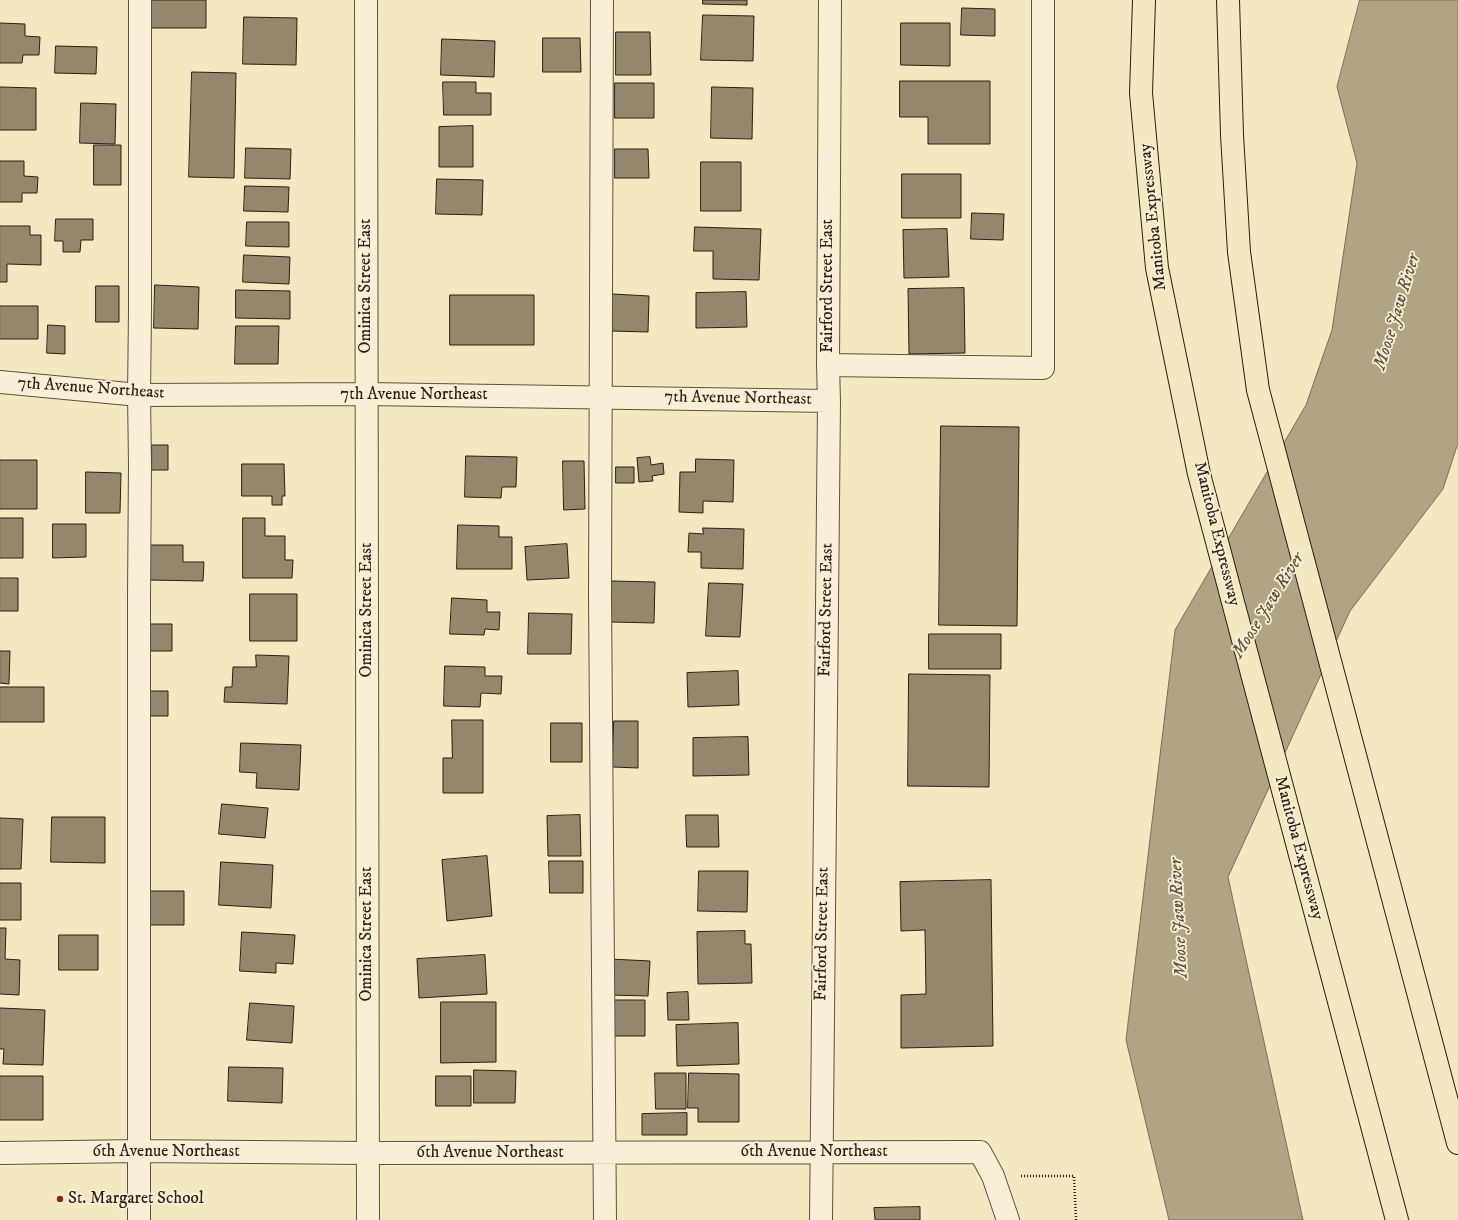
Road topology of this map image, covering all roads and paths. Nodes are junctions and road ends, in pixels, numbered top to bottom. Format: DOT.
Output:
graph roads {
  1 [pos="140,0"];
  2 [pos="366,0"];
  3 [pos="602,0"];
  4 [pos="830,0"];
  5 [pos="1043,0"];
  6 [pos="1144,0"];
  7 [pos="1228,0"];
  8 [pos="828,365"];
  9 [pos="0,382"];
  10 [pos="367,394"];
  11 [pos="138,395"];
  12 [pos="602,397"];
  13 [pos="829,401"];
  14 [pos="1458,1143"];
  15 [pos="139,1151"];
  16 [pos="821,1152"];
  17 [pos="0,1153"];
  18 [pos="368,1153"];
  19 [pos="605,1153"];
  20 [pos="994,1176"];
  21 [pos="139,1220"];
  22 [pos="368,1220"];
  23 [pos="606,1220"];
  24 [pos="821,1220"];
  25 [pos="1008,1220"];
  26 [pos="1076,1220"];
  27 [pos="1397,1220"];
  1 -- 11 [label="street"];
  2 -- 10 [label="street, Ominica Street East"];
  3 -- 12 [label="street"];
  4 -- 8 [label="street, Fairford Street East"];
  5 -- 8 [label="street"];
  6 -- 27 [label="main road, Manitoba Expressway"];
  7 -- 14 [label="main road"];
  8 -- 13 [label="street, Fairford Street East"];
  9 -- 11 [label="street, 7th Avenue Northeast"];
  10 -- 11 [label="street, 7th Avenue Northeast"];
  10 -- 12 [label="street, 7th Avenue Northeast"];
  10 -- 18 [label="street, Ominica Street East"];
  11 -- 15 [label="street"];
  12 -- 13 [label="street, 7th Avenue Northeast"];
  12 -- 19 [label="street"];
  13 -- 16 [label="street, Fairford Street East"];
  15 -- 17 [label="street, 6th Avenue Northeast"];
  15 -- 18 [label="street, 6th Avenue Northeast"];
  15 -- 21 [label="street"];
  16 -- 19 [label="street, 6th Avenue Northeast"];
  16 -- 20 [label="street, 6th Avenue Northeast"];
  16 -- 24 [label="street, Fairford Street East"];
  18 -- 19 [label="street, 6th Avenue Northeast"];
  18 -- 22 [label="street, Ominica Street East"];
  19 -- 23 [label="street"];
  20 -- 25 [label="street"];
  20 -- 26 [label="path"];
}
